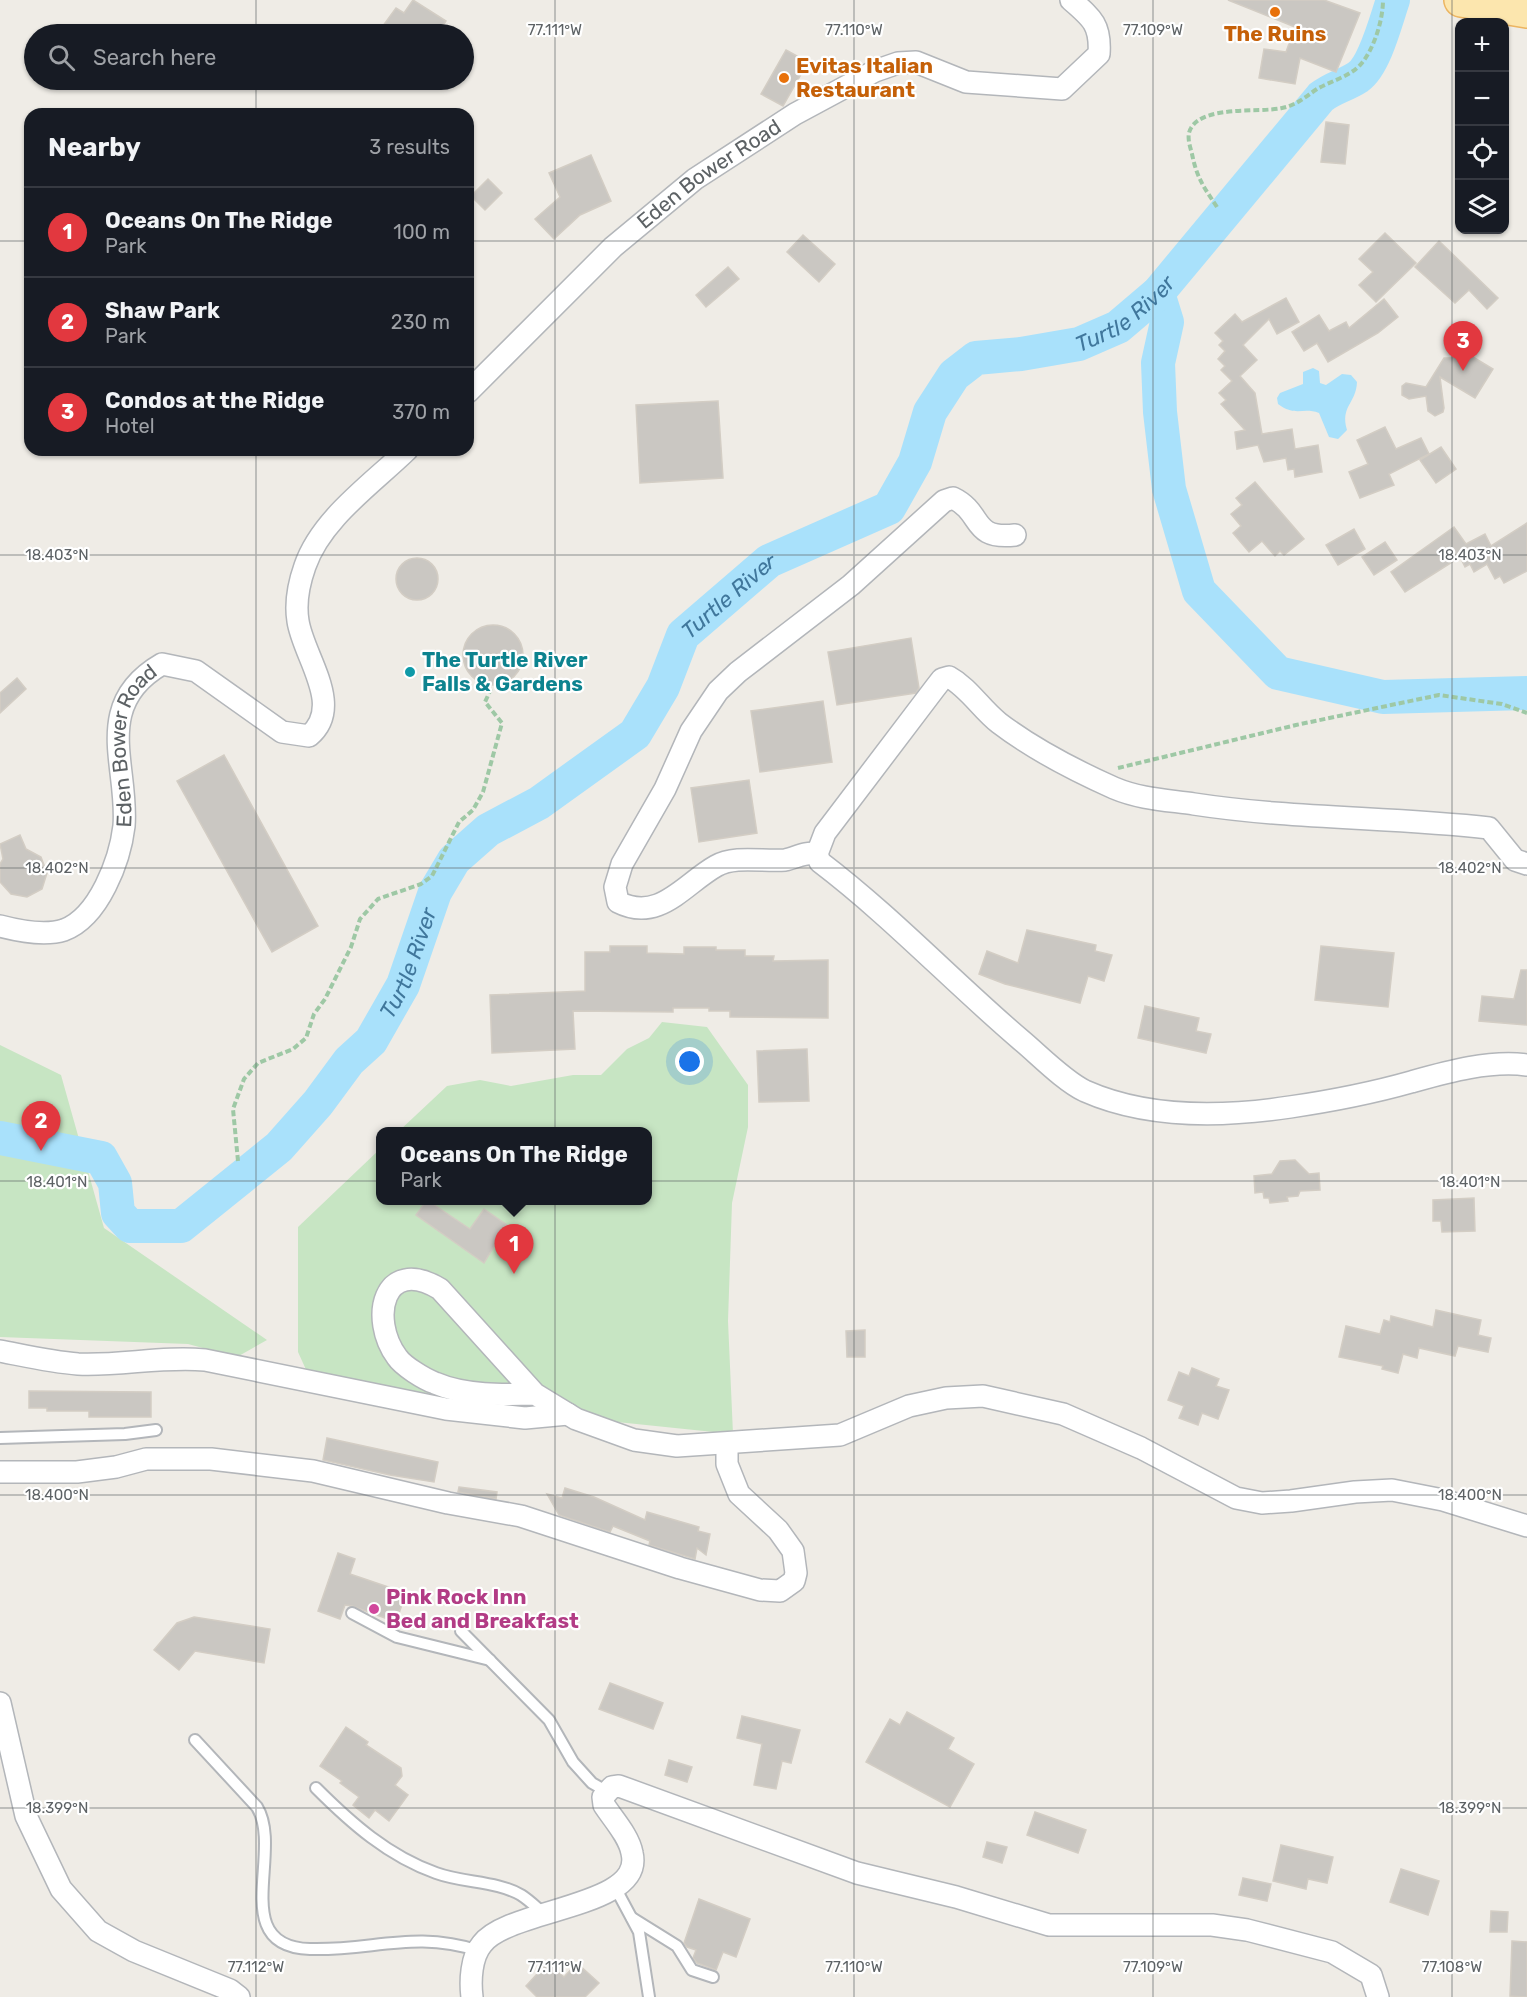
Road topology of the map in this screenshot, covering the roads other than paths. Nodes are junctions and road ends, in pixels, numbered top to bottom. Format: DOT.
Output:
graph roads {
  1 [pos="1071,0"];
  2 [pos="1461,0"];
  3 [pos="1527,11"];
  4 [pos="474,386"];
  5 [pos="401,456"];
  6 [pos="1015,535"];
  7 [pos="817,854"];
  8 [pos="1527,864"];
  9 [pos="0,926"];
  10 [pos="1527,1065"];
  11 [pos="0,1351"];
  12 [pos="535,1394"];
  13 [pos="568,1414"];
  14 [pos="156,1430"];
  15 [pos="0,1438"];
  16 [pos="727,1444"];
  17 [pos="0,1472"];
  18 [pos="1527,1526"];
  19 [pos="352,1613"];
  20 [pos="461,1631"];
  21 [pos="490,1660"];
  22 [pos="0,1703"];
  23 [pos="195,1740"];
  24 [pos="316,1788"];
  25 [pos="606,1791"];
  26 [pos="616,1888"];
  27 [pos="543,1913"];
  28 [pos="632,1918"];
  29 [pos="479,1951"];
  30 [pos="712,1977"];
  31 [pos="239,1997"];
  32 [pos="472,1997"];
  33 [pos="650,1997"];
  34 [pos="1378,1997"];
  1 -- 4 [label="street, Eden Bower Road"];
  2 -- 3 [label="main road"];
  5 -- 9 [label="street, Eden Bower Road"];
  6 -- 7 [label="street"];
  7 -- 8 [label="street"];
  7 -- 10 [label="street"];
  11 -- 13 [label="street"];
  12 -- 12 [label="street"];
  12 -- 13 [label="street"];
  13 -- 16 [label="street"];
  14 -- 15 [label="lane"];
  16 -- 17 [label="street"];
  16 -- 18 [label="street"];
  19 -- 21 [label="lane"];
  20 -- 21 [label="lane"];
  21 -- 25 [label="lane"];
  22 -- 31 [label="street"];
  23 -- 29 [label="lane"];
  24 -- 27 [label="lane"];
  25 -- 26 [label="street"];
  25 -- 34 [label="street"];
  26 -- 27 [label="street"];
  26 -- 28 [label="lane"];
  27 -- 29 [label="street"];
  28 -- 30 [label="lane"];
  28 -- 33 [label="lane"];
  29 -- 32 [label="street"];
}
